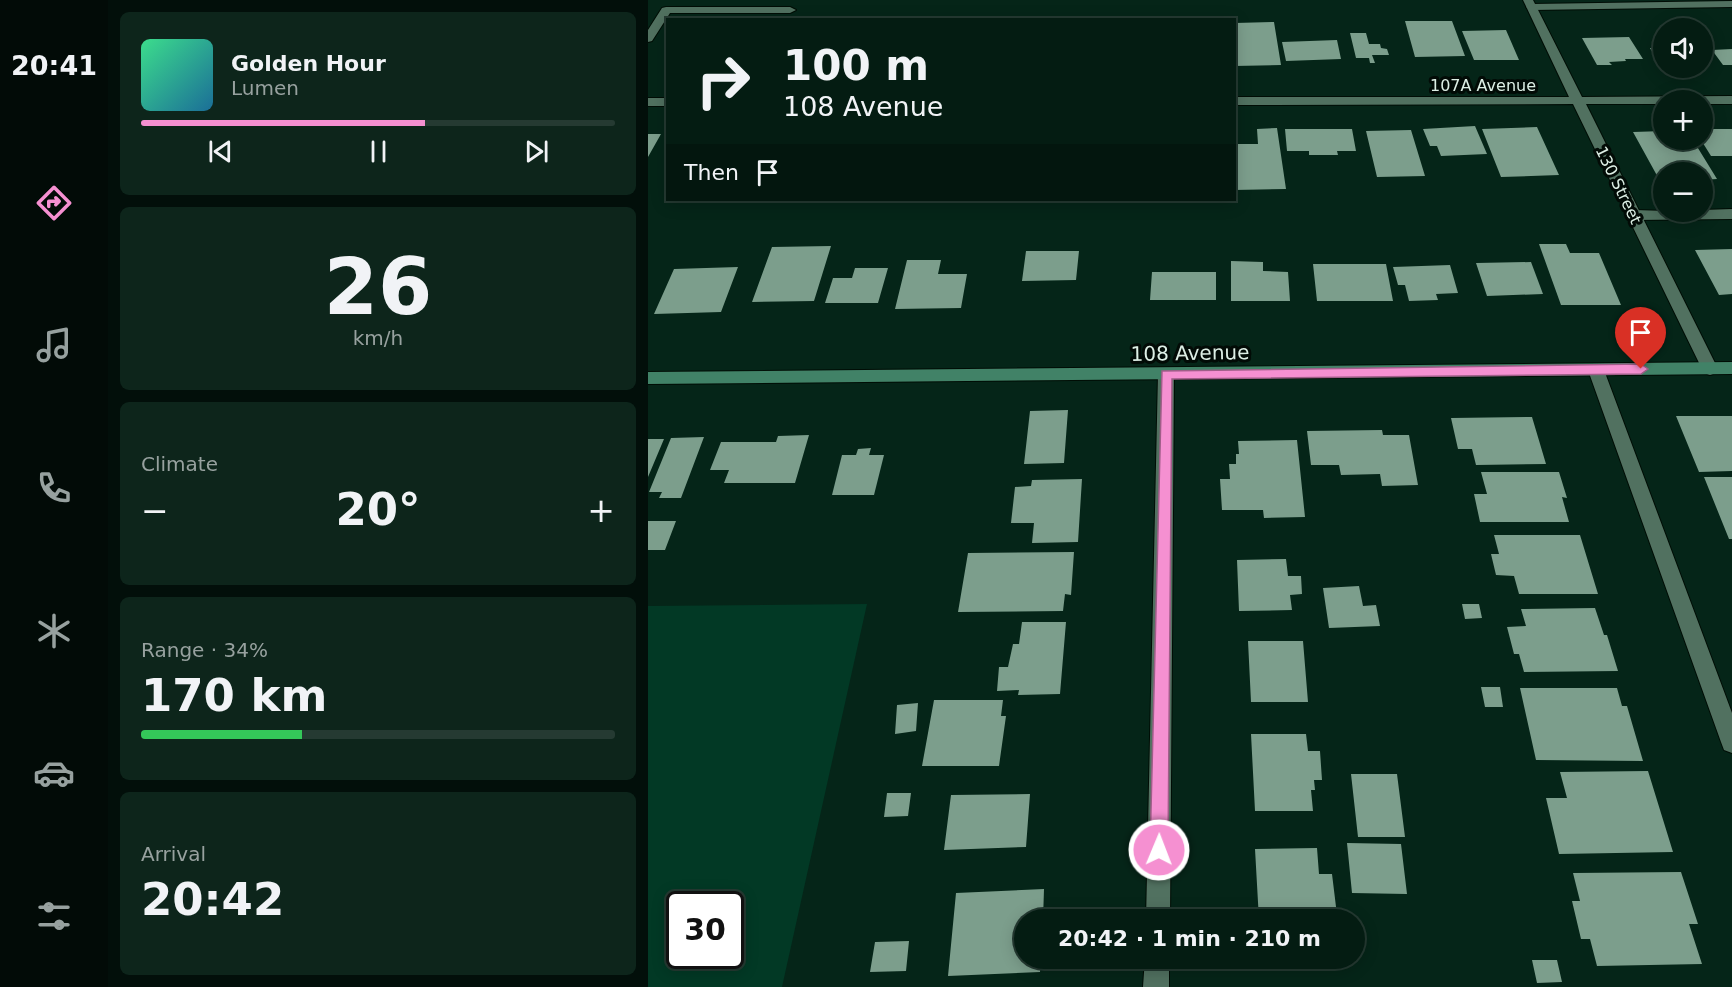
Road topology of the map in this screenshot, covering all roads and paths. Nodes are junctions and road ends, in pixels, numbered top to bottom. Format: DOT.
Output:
graph roads {
  1 [pos="1530,4"];
  2 [pos="1732,4"];
  3 [pos="790,10"];
  4 [pos="648,39"];
  5 [pos="1732,100"];
  6 [pos="1236,101"];
  7 [pos="1578,101"];
  8 [pos="648,102"];
  9 [pos="666,102"];
  10 [pos="1732,214"];
  11 [pos="1634,215"];
  12 [pos="1732,368"];
  13 [pos="1710,369"];
  14 [pos="1596,370"];
  15 [pos="1166,374"];
  16 [pos="648,378"];
  17 [pos="1732,742"];
  18 [pos="1158,909"];
  19 [pos="1157,969"];
  20 [pos="1156,987"];
  1 -- 2 [label="street"];
  1 -- 7 [label="street, 130 Street"];
  3 -- 4 [label="street"];
  5 -- 7 [label="street, 107A Avenue"];
  6 -- 7 [label="street, 107A Avenue"];
  7 -- 11 [label="street, 130 Street"];
  8 -- 9 [label="street"];
  10 -- 11 [label="street"];
  11 -- 13 [label="street, 130 Street"];
  12 -- 13 [label="main road, 108 Avenue"];
  13 -- 14 [label="main road, 108 Avenue"];
  14 -- 15 [label="main road, 108 Avenue"];
  14 -- 17 [label="street"];
  15 -- 16 [label="main road, 108 Avenue"];
  15 -- 18 [label="street"];
  19 -- 20 [label="street"];
}
